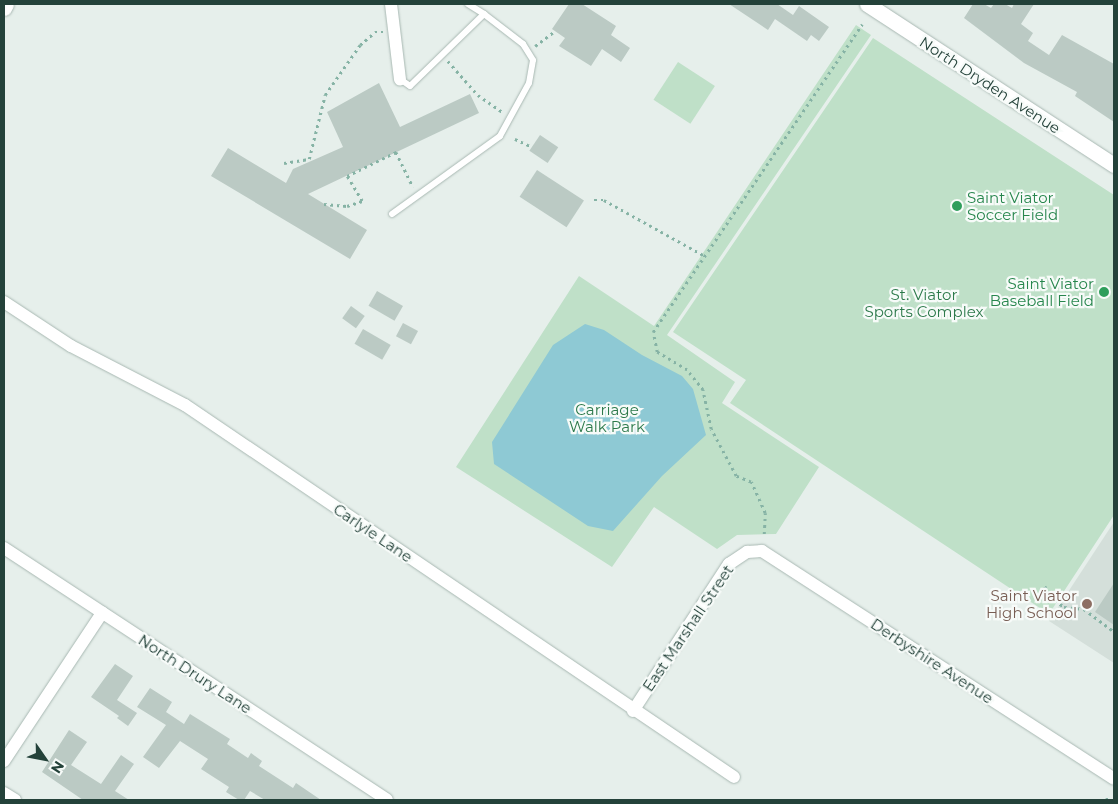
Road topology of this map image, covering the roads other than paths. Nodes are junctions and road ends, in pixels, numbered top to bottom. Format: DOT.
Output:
graph roads {
  1 [pos="6,4"];
  2 [pos="391,4"];
  3 [pos="468,4"];
  4 [pos="867,4"];
  5 [pos="4,8"];
  6 [pos="484,14"];
  7 [pos="400,79"];
  8 [pos="1114,166"];
  9 [pos="392,214"];
  10 [pos="4,302"];
  11 [pos="4,548"];
  12 [pos="748,552"];
  13 [pos="102,613"];
  14 [pos="633,711"];
  15 [pos="4,761"];
  16 [pos="734,777"];
  17 [pos="1114,779"];
  18 [pos="4,793"];
  19 [pos="15,800"];
  20 [pos="387,800"];
  1 -- 5 [label="street"];
  2 -- 7 [label="street"];
  3 -- 6 [label="lane"];
  4 -- 8 [label="street, North Dryden Avenue"];
  6 -- 7 [label="lane"];
  6 -- 9 [label="lane"];
  10 -- 14 [label="street, Carlyle Lane"];
  11 -- 13 [label="street, North Drury Lane"];
  12 -- 14 [label="street, East Marshall Street"];
  12 -- 17 [label="street, Derbyshire Avenue"];
  13 -- 15 [label="street"];
  13 -- 20 [label="street, North Drury Lane"];
  14 -- 16 [label="street, Carlyle Lane"];
  18 -- 19 [label="street"];
}
